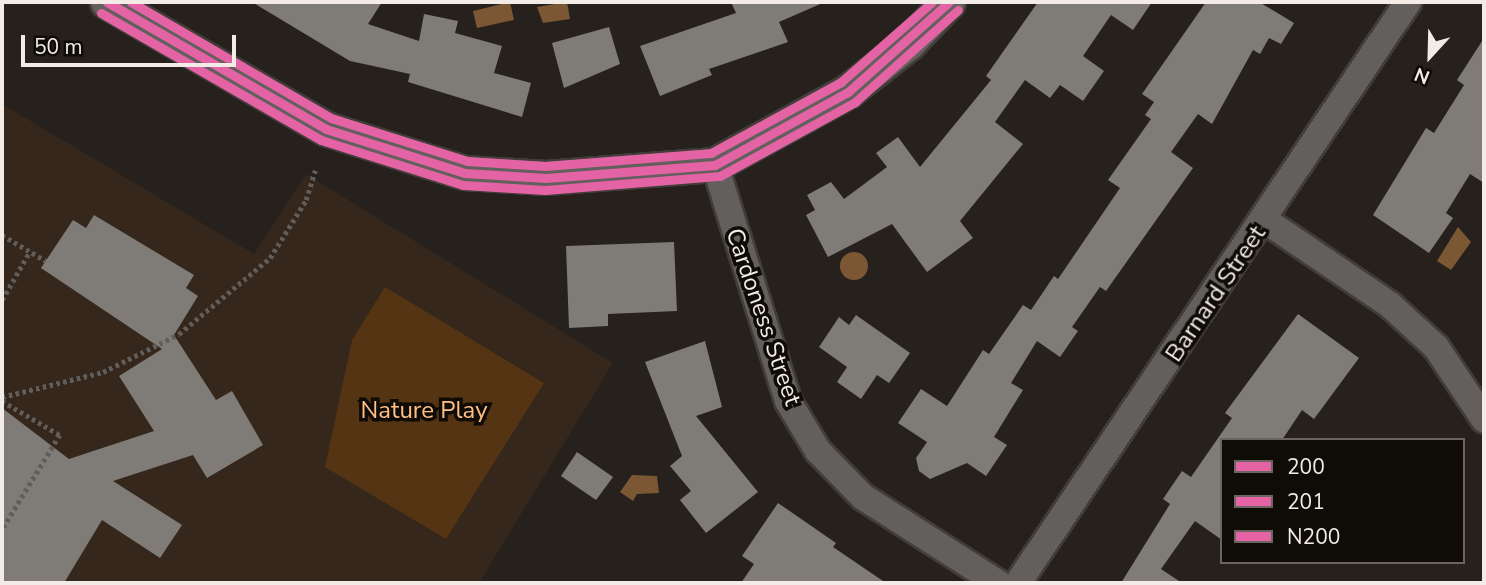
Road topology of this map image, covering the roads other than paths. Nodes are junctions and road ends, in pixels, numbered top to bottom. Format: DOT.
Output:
graph roads {
  1 [pos="107,2"];
  2 [pos="949,2"];
  3 [pos="1408,2"];
  4 [pos="715,165"];
  5 [pos="1266,221"];
  6 [pos="1484,419"];
  7 [pos="998,583"];
  8 [pos="1018,583"];
  1 -- 4 [label="street"];
  2 -- 4 [label="street"];
  3 -- 5 [label="street, Barnard Street"];
  4 -- 7 [label="street, Cardoness Street"];
  5 -- 6 [label="street"];
  5 -- 8 [label="street, Barnard Street"];
}
